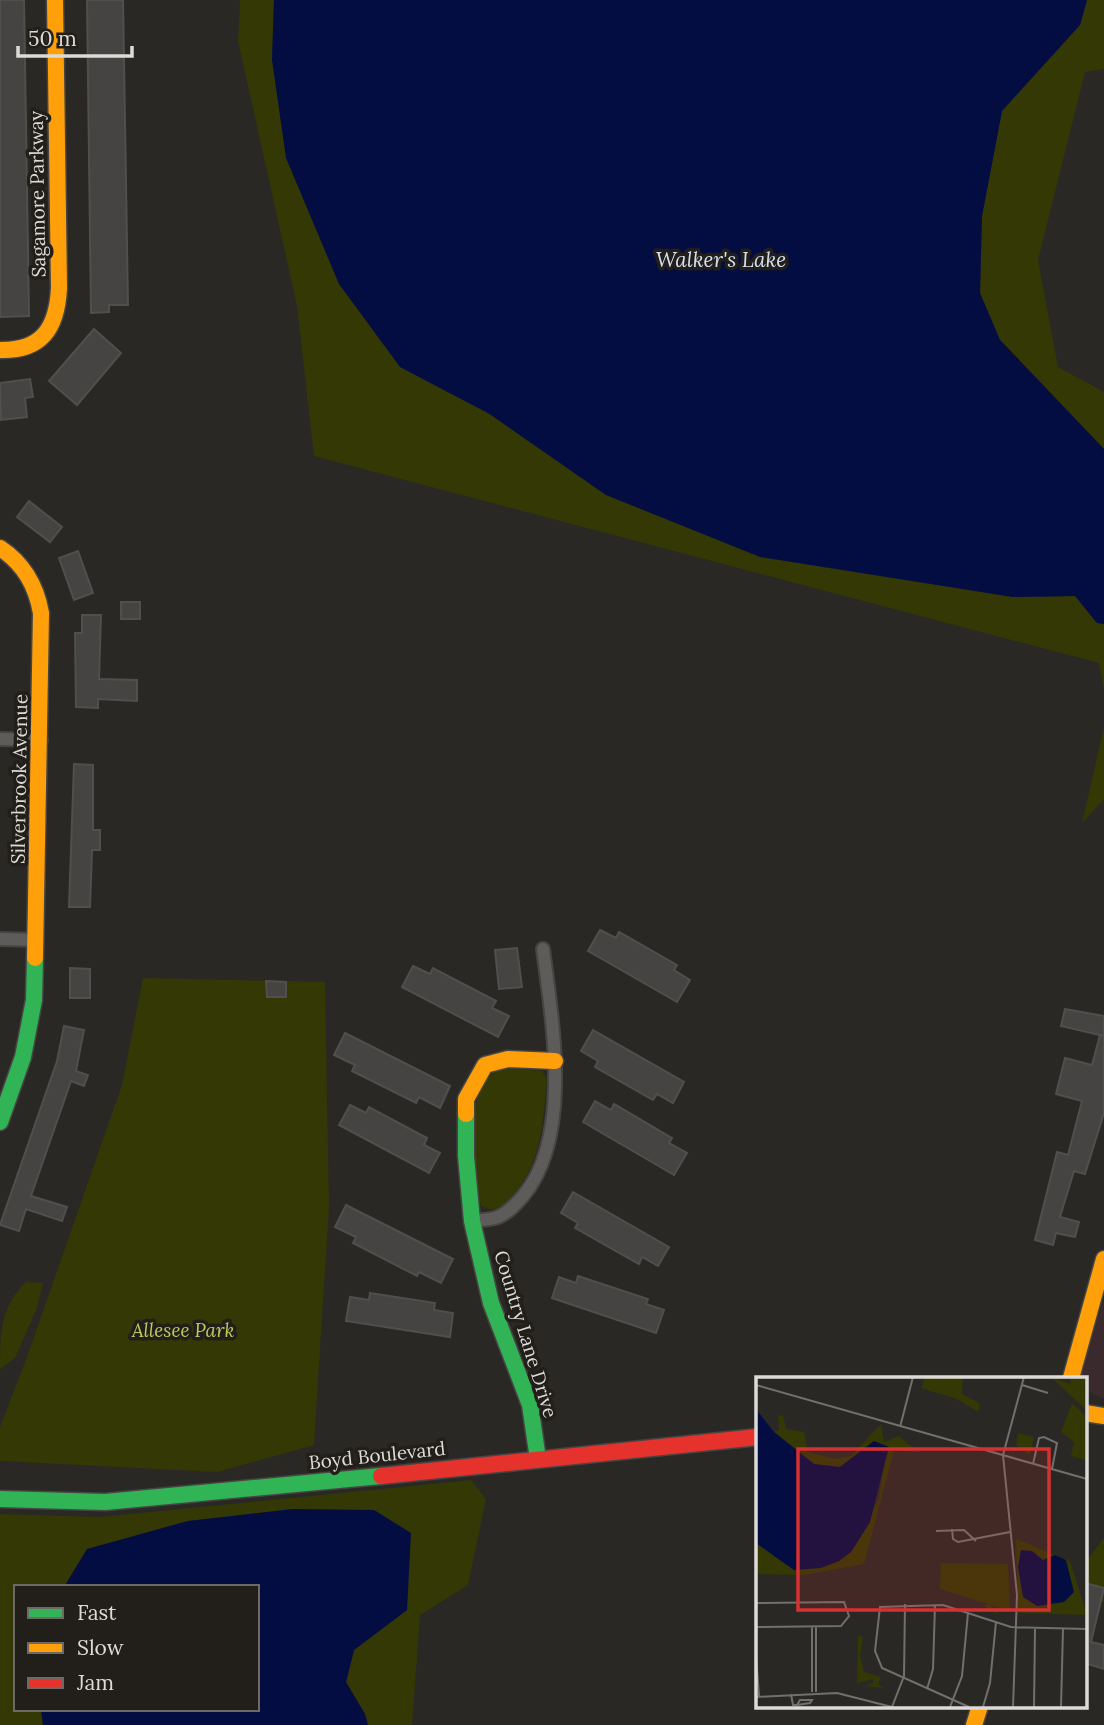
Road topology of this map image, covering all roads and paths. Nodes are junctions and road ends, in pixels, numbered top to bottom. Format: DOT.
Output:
graph roads {
  1 [pos="55,0"];
  2 [pos="0,350"];
  3 [pos="0,548"];
  4 [pos="0,739"];
  5 [pos="41,740"];
  6 [pos="0,939"];
  7 [pos="37,940"];
  8 [pos="543,949"];
  9 [pos="555,1061"];
  10 [pos="0,1122"];
  11 [pos="472,1221"];
  12 [pos="1104,1259"];
  13 [pos="1071,1377"];
  14 [pos="1086,1413"];
  15 [pos="1104,1416"];
  16 [pos="756,1437"];
  17 [pos="538,1459"];
  18 [pos="0,1499"];
  19 [pos="978,1708"];
  20 [pos="974,1725"];
  1 -- 2 [label="street, Sagamore Parkway"];
  3 -- 5 [label="street, Silverbrook Avenue"];
  4 -- 5 [label="street"];
  5 -- 7 [label="street, Silverbrook Avenue"];
  6 -- 7 [label="street"];
  7 -- 10 [label="street, Silverbrook Avenue"];
  8 -- 9 [label="street"];
  9 -- 11 [label="street"];
  9 -- 11 [label="street, Country Lane Drive"];
  11 -- 17 [label="street, Country Lane Drive"];
  12 -- 13 [label="street"];
  14 -- 15 [label="street"];
  16 -- 17 [label="street, Boyd Boulevard"];
  17 -- 18 [label="street, Boyd Boulevard"];
  19 -- 20 [label="street"];
}
